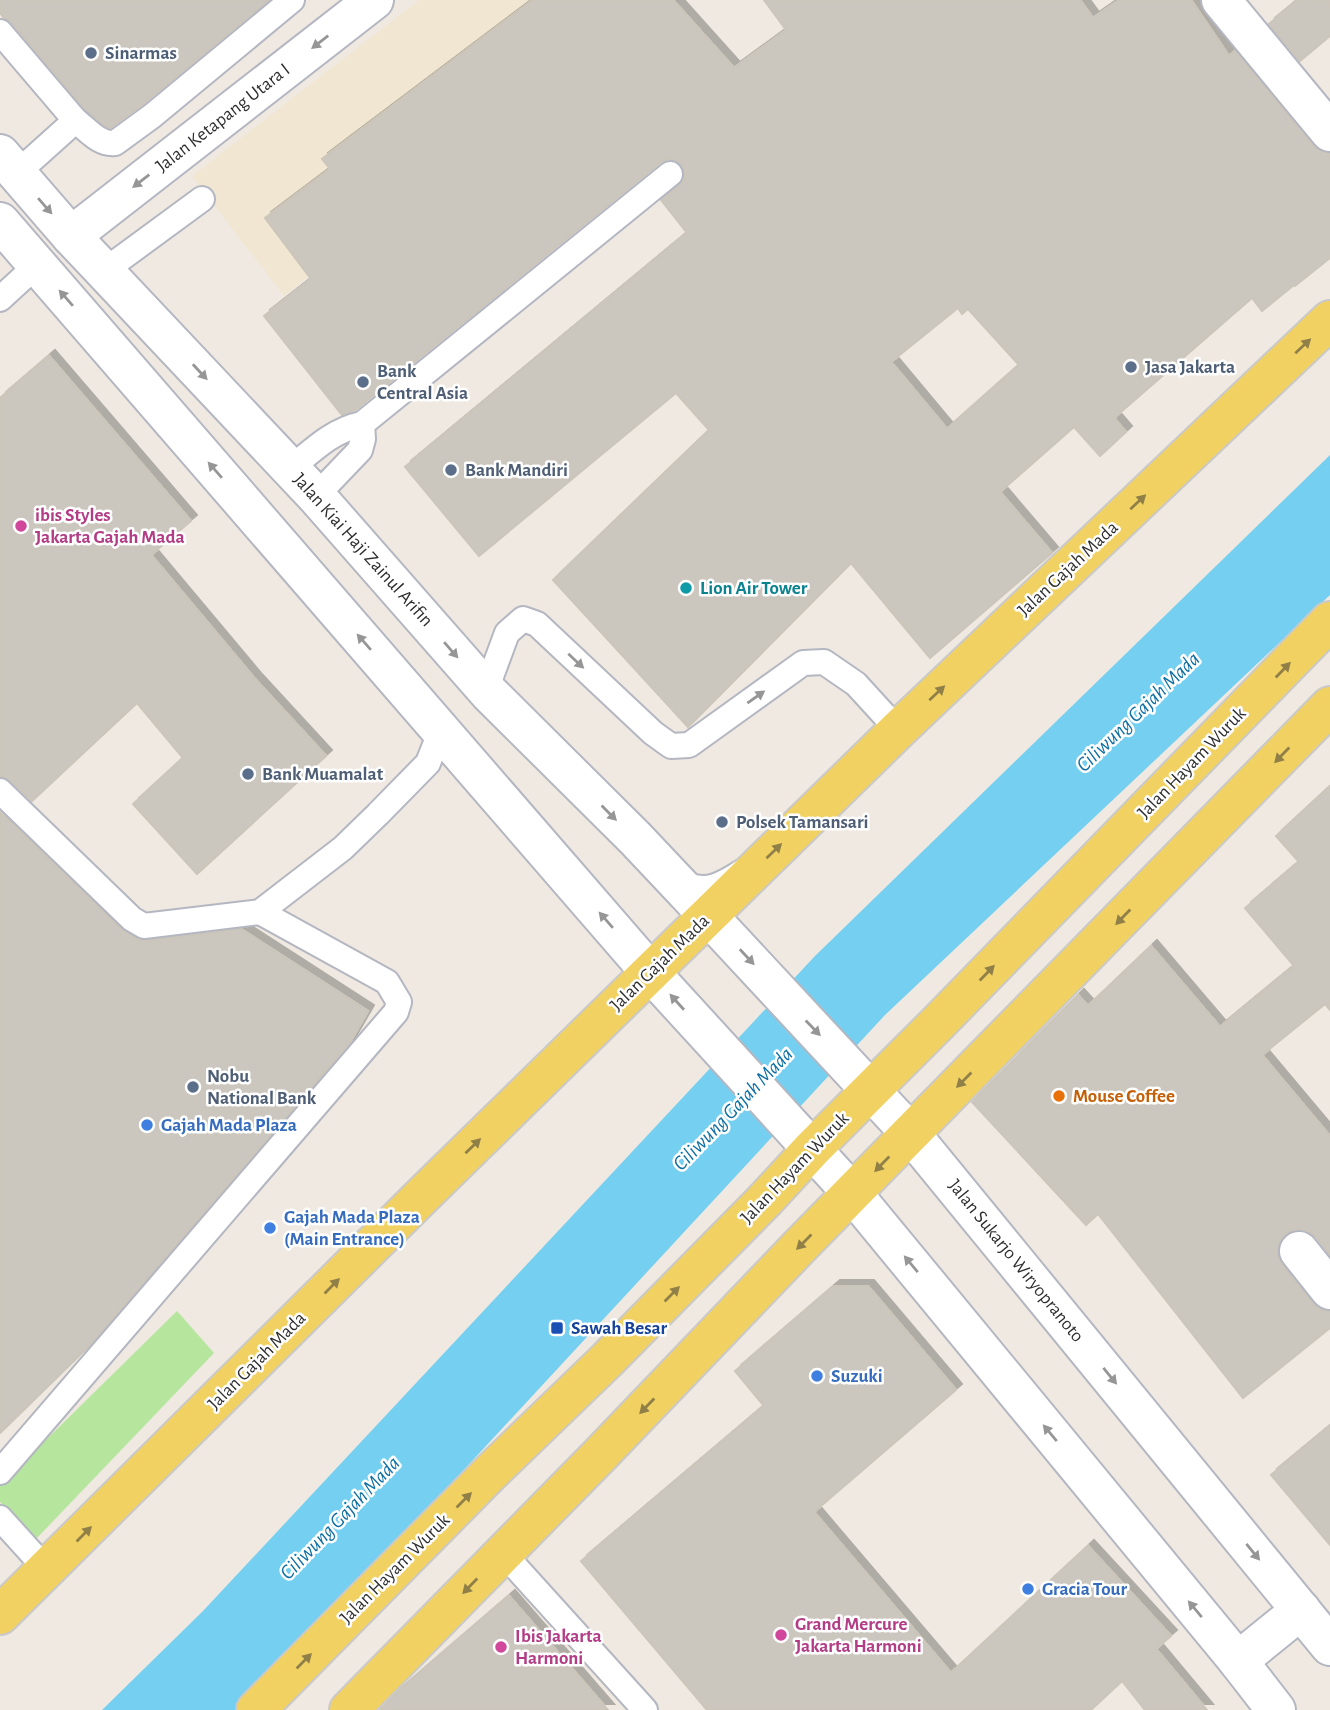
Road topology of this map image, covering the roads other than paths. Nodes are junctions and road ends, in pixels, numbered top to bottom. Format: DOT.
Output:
graph roads {
  1 [pos="292,0"];
  2 [pos="374,0"];
  3 [pos="1221,0"];
  4 [pos="0,33"];
  5 [pos="75,120"];
  6 [pos="1330,132"];
  7 [pos="8,164"];
  8 [pos="670,174"];
  9 [pos="202,200"];
  10 [pos="0,222"];
  11 [pos="71,236"];
  12 [pos="37,265"];
  13 [pos="104,271"];
  14 [pos="0,299"];
  15 [pos="1330,320"];
  16 [pos="362,424"];
  17 [pos="290,469"];
  18 [pos="316,496"];
  19 [pos="1330,621"];
  20 [pos="486,690"];
  21 [pos="1330,706"];
  22 [pos="441,730"];
  23 [pos="898,730"];
  24 [pos="0,791"];
  25 [pos="697,904"];
  26 [pos="260,912"];
  27 [pos="650,972"];
  28 [pos="861,1079"];
  29 [pos="911,1134"];
  30 [pos="803,1139"];
  31 [pos="853,1194"];
  32 [pos="1299,1251"];
  33 [pos="1330,1290"];
  34 [pos="0,1472"];
  35 [pos="0,1518"];
  36 [pos="503,1553"];
  37 [pos="47,1570"];
  38 [pos="1300,1610"];
  39 [pos="0,1615"];
  40 [pos="1330,1646"];
  41 [pos="1238,1661"];
  42 [pos="256,1710"];
  43 [pos="350,1710"];
  44 [pos="645,1710"];
  45 [pos="1276,1710"];
  1 -- 5 [label="lane"];
  2 -- 11 [label="main road, Jalan Ketapang Utara I, one-way"];
  3 -- 6 [label="main road"];
  4 -- 5 [label="lane"];
  5 -- 7 [label="lane"];
  7 -- 11 [label="main road, Jalan Kiai Haji Zainul Arifin, one-way"];
  8 -- 16 [label="lane"];
  9 -- 13 [label="lane"];
  10 -- 12 [label="main road"];
  11 -- 13 [label="main road, Jalan Kiai Haji Zainul Arifin"];
  12 -- 14 [label="lane"];
  22 -- 12 [label="main road, one-way"];
  13 -- 17 [label="main road, Jalan Kiai Haji Zainul Arifin, one-way"];
  23 -- 15 [label="main road, Jalan Gajah Mada, one-way"];
  16 -- 17 [label="lane"];
  16 -- 18 [label="lane"];
  17 -- 18 [label="main road, Jalan Kiai Haji Zainul Arifin"];
  18 -- 20 [label="main road, Jalan Kiai Haji Zainul Arifin, one-way"];
  28 -- 19 [label="main road, Jalan Hayam Wuruk, one-way"];
  20 -- 22 [label="main road"];
  20 -- 23 [label="lane, one-way"];
  20 -- 25 [label="main road, Jalan Kiai Haji Zainul Arifin, one-way"];
  21 -- 29 [label="main road, one-way"];
  22 -- 26 [label="lane"];
  27 -- 22 [label="main road, one-way"];
  25 -- 23 [label="main road, Jalan Gajah Mada, one-way"];
  24 -- 26 [label="lane"];
  25 -- 27 [label="main road, Jalan Gajah Mada"];
  25 -- 28 [label="main road, Jalan Sukarjo Wiryopranoto, one-way"];
  26 -- 34 [label="lane"];
  30 -- 27 [label="main road, one-way"];
  37 -- 27 [label="main road, Jalan Gajah Mada, one-way"];
  28 -- 29 [label="main road, Jalan Sukarjo Wiryopranoto"];
  28 -- 30 [label="main road, Jalan Hayam Wuruk"];
  29 -- 31 [label="main road, one-way"];
  29 -- 38 [label="main road, Jalan Sukarjo Wiryopranoto, one-way"];
  30 -- 31 [label="main road"];
  42 -- 30 [label="main road, Jalan Hayam Wuruk, one-way"];
  31 -- 36 [label="main road, one-way"];
  41 -- 31 [label="main road, one-way"];
  32 -- 33 [label="main road"];
  35 -- 37 [label="lane"];
  36 -- 43 [label="main road, one-way"];
  36 -- 44 [label="lane"];
  37 -- 39 [label="main road, Jalan Gajah Mada"];
  38 -- 40 [label="main road, Jalan Sukarjo Wiryopranoto"];
  38 -- 41 [label="main road"];
  41 -- 45 [label="main road"];
}
